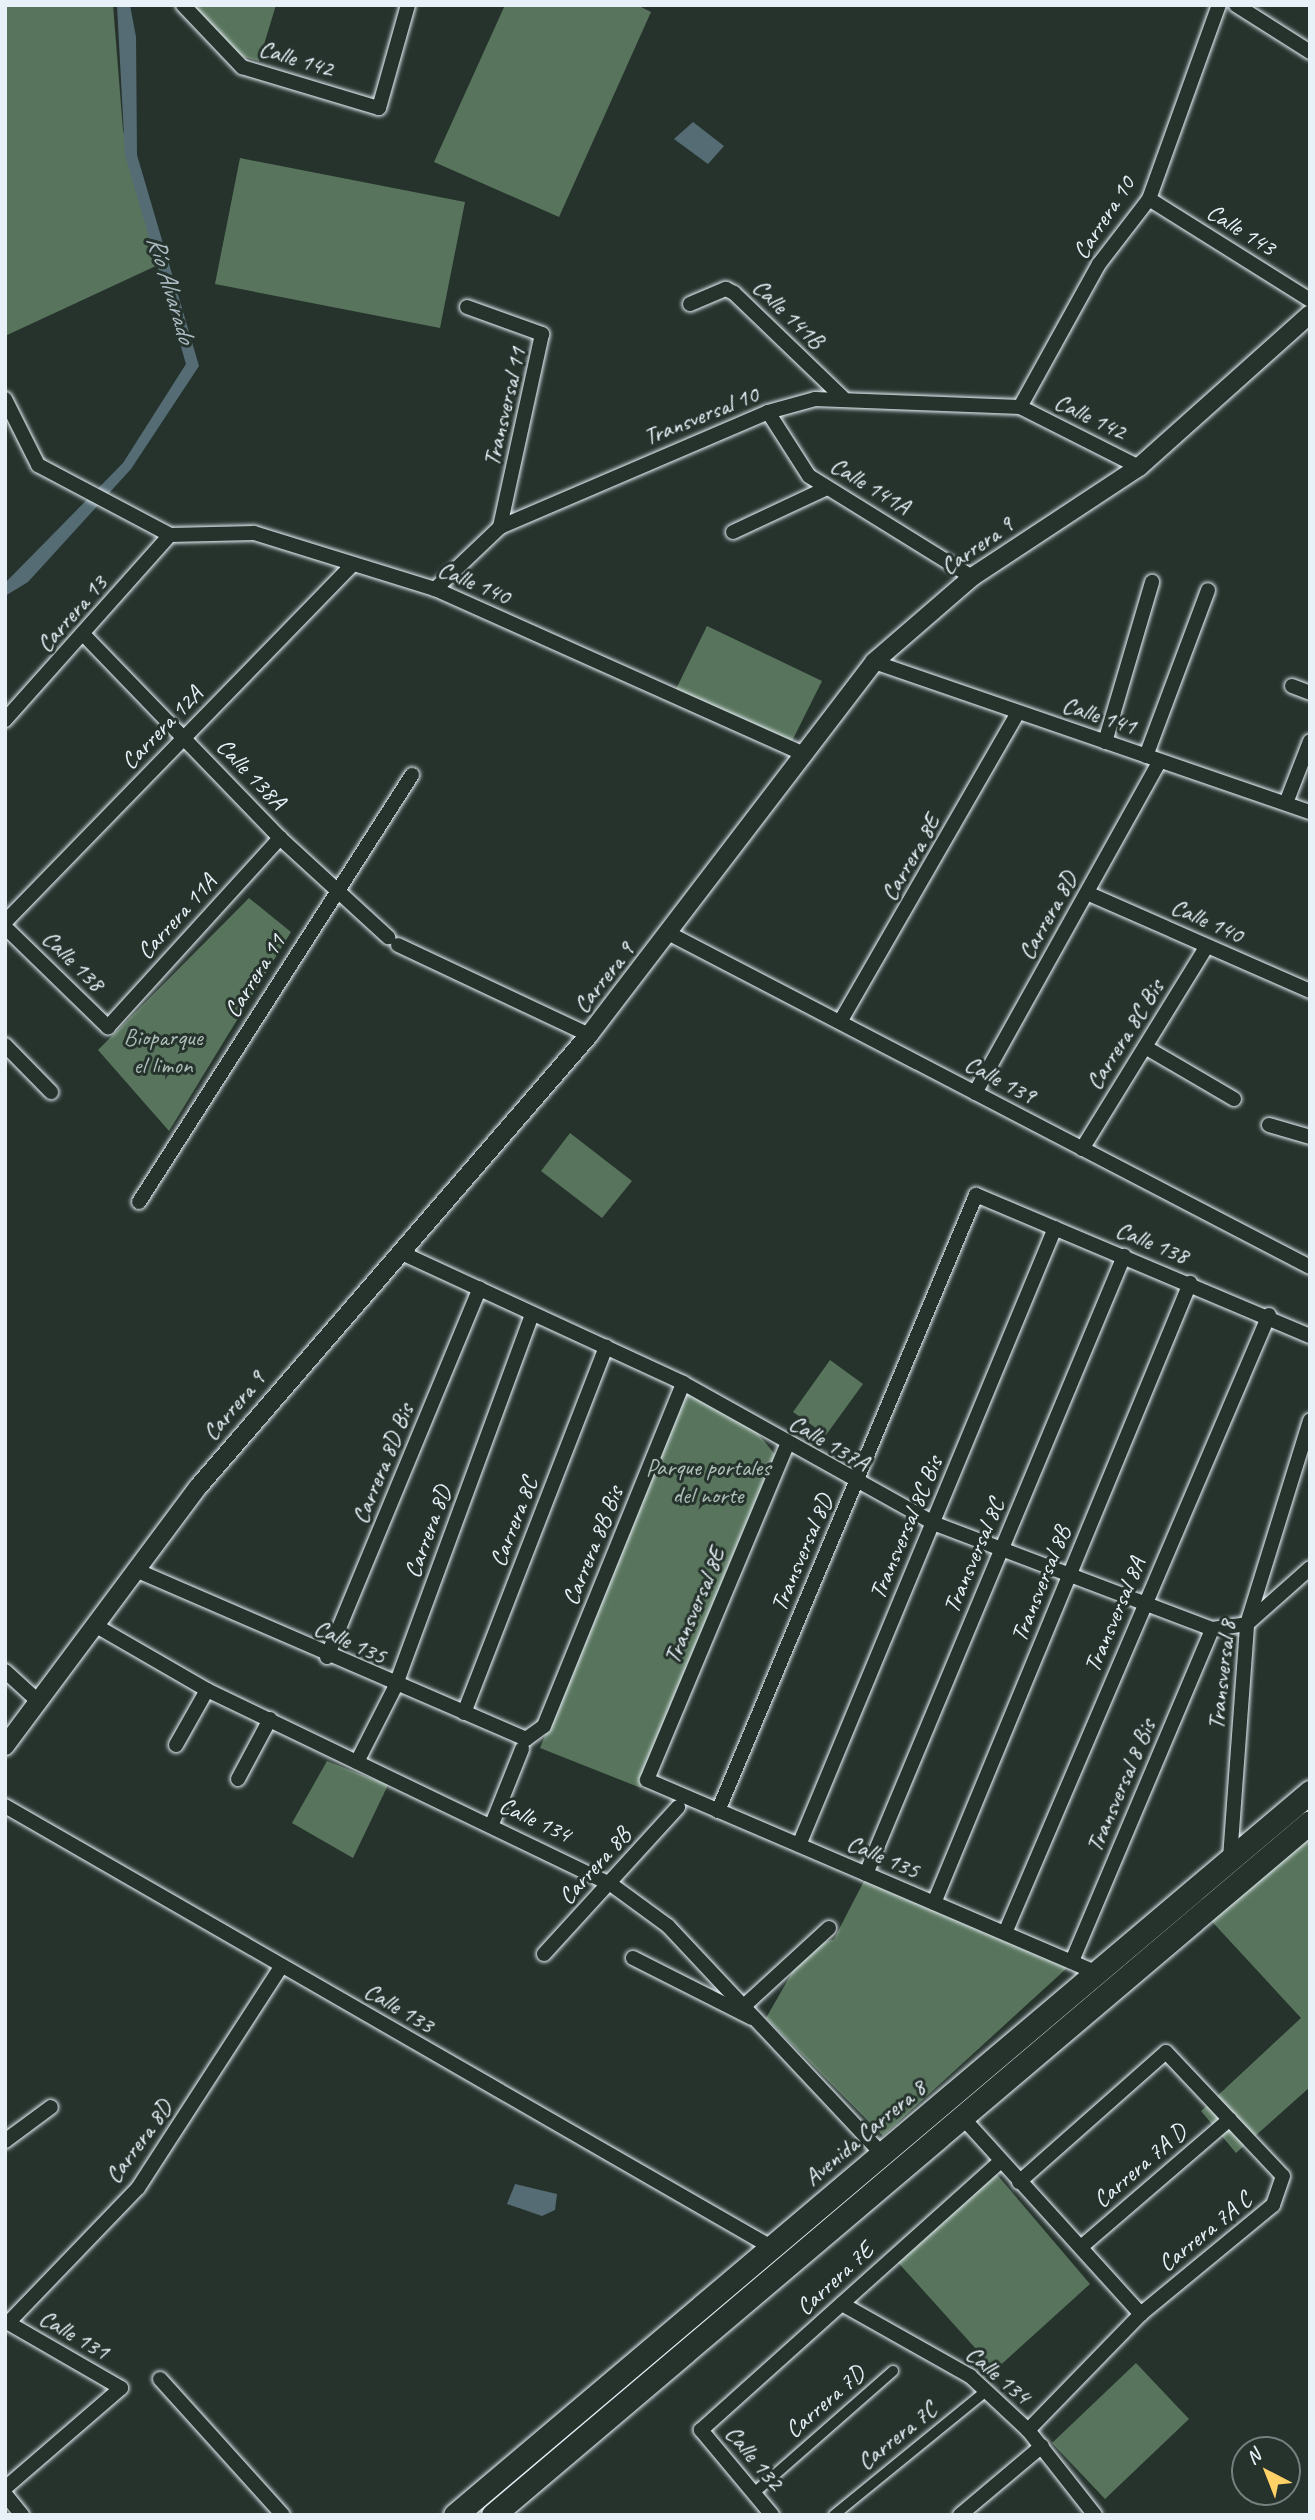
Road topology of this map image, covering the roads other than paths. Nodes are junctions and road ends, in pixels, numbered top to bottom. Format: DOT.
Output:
graph roads {
  1 [pos="183,5"];
  2 [pos="408,5"];
  3 [pos="1219,5"];
  4 [pos="1236,5"];
  5 [pos="1310,52"];
  6 [pos="1149,199"];
  7 [pos="1310,300"];
  8 [pos="690,304"];
  9 [pos="467,307"];
  10 [pos="1310,314"];
  11 [pos="5,399"];
  12 [pos="845,400"];
  13 [pos="1020,407"];
  14 [pos="768,412"];
  15 [pos="1139,467"];
  16 [pos="827,488"];
  17 [pos="500,527"];
  18 [pos="733,532"];
  19 [pos="170,535"];
  20 [pos="351,566"];
  21 [pos="972,577"];
  22 [pos="1152,582"];
  23 [pos="435,589"];
  24 [pos="1208,590"];
  25 [pos="85,636"];
  26 [pos="874,662"];
  27 [pos="1292,686"];
  28 [pos="1310,693"];
  29 [pos="1018,713"];
  30 [pos="5,720"];
  31 [pos="185,737"];
  32 [pos="1310,741"];
  33 [pos="1105,742"];
  34 [pos="802,753"];
  35 [pos="1153,759"];
  36 [pos="412,775"];
  37 [pos="1286,803"];
  38 [pos="1310,812"];
  39 [pos="281,838"];
  40 [pos="337,890"];
  41 [pos="1087,893"];
  42 [pos="5,922"];
  43 [pos="5,927"];
  44 [pos="670,934"];
  45 [pos="1207,946"];
  46 [pos="1310,990"];
  47 [pos="840,1023"];
  48 [pos="108,1027"];
  49 [pos="589,1035"];
  50 [pos="5,1045"];
  51 [pos="1145,1047"];
  52 [pos="51,1092"];
  53 [pos="975,1093"];
  54 [pos="1234,1099"];
  55 [pos="1269,1125"];
  56 [pos="1310,1137"];
  57 [pos="1082,1149"];
  58 [pos="976,1195"];
  59 [pos="139,1202"];
  60 [pos="1055,1228"];
  61 [pos="404,1254"];
  62 [pos="1124,1256"];
  63 [pos="1310,1268"];
  64 [pos="1190,1283"];
  65 [pos="480,1288"];
  66 [pos="532,1314"];
  67 [pos="1269,1315"];
  68 [pos="1310,1336"];
  69 [pos="606,1347"];
  70 [pos="683,1383"];
  71 [pos="1310,1421"];
  72 [pos="787,1445"];
  73 [pos="855,1485"];
  74 [pos="933,1523"];
  75 [pos="1002,1549"];
  76 [pos="1310,1568"];
  77 [pos="138,1571"];
  78 [pos="1071,1573"];
  79 [pos="1145,1601"];
  80 [pos="1247,1624"];
  81 [pos="98,1626"];
  82 [pos="1212,1629"];
  83 [pos="327,1657"];
  84 [pos="5,1671"];
  85 [pos="395,1687"];
  86 [pos="207,1690"];
  87 [pos="39,1702"];
  88 [pos="464,1713"];
  89 [pos="270,1719"];
  90 [pos="544,1726"];
  91 [pos="176,1745"];
  92 [pos="5,1746"];
  93 [pos="522,1749"];
  94 [pos="356,1762"];
  95 [pos="238,1779"];
  96 [pos="652,1783"];
  97 [pos="1310,1792"];
  98 [pos="5,1806"];
  99 [pos="678,1807"];
  100 [pos="718,1811"];
  101 [pos="1310,1822"];
  102 [pos="492,1824"];
  103 [pos="799,1845"];
  104 [pos="1230,1858"];
  105 [pos="866,1874"];
  106 [pos="612,1885"];
  107 [pos="934,1903"];
  108 [pos="829,1928"];
  109 [pos="1005,1933"];
  110 [pos="544,1954"];
  111 [pos="633,1958"];
  112 [pos="1072,1962"];
  113 [pos="281,1967"];
  114 [pos="1096,1972"];
  115 [pos="745,2005"];
  116 [pos="757,2020"];
  117 [pos="51,2107"];
  118 [pos="963,2118"];
  119 [pos="1230,2119"];
  120 [pos="5,2141"];
  121 [pos="881,2153"];
  122 [pos="1000,2162"];
  123 [pos="1019,2182"];
  124 [pos="771,2247"];
  125 [pos="1080,2247"];
  126 [pos="842,2304"];
  127 [pos="1141,2314"];
  128 [pos="7,2322"];
  129 [pos="893,2371"];
  130 [pos="160,2379"];
  131 [pos="986,2391"];
  132 [pos="701,2430"];
  133 [pos="1028,2430"];
  134 [pos="1042,2446"];
  135 [pos="754,2493"];
  136 [pos="6,2494"];
  137 [pos="22,2515"];
  138 [pos="283,2515"];
  139 [pos="455,2515"];
  140 [pos="493,2515"];
  141 [pos="772,2515"];
  142 [pos="834,2515"];
  143 [pos="960,2515"];
  144 [pos="1095,2515"];
  1 -- 2 [label="street, Calle 142"];
  3 -- 6 [label="street, Carrera 10"];
  4 -- 5 [label="street"];
  6 -- 7 [label="street, Calle 143"];
  6 -- 13 [label="street, Carrera 10"];
  8 -- 12 [label="street, Calle 141B"];
  9 -- 17 [label="street, Transversal 11"];
  10 -- 15 [label="street, Carrera 9"];
  11 -- 19 [label="street, Calle 140"];
  12 -- 13 [label="street, Transversal 10"];
  12 -- 14 [label="street, Transversal 10"];
  13 -- 15 [label="street, Calle 142"];
  14 -- 16 [label="street, Calle 141A"];
  14 -- 17 [label="street, Transversal 10"];
  15 -- 21 [label="street, Carrera 9"];
  16 -- 18 [label="street"];
  16 -- 21 [label="street, Calle 141A"];
  17 -- 23 [label="street, Transversal 10"];
  19 -- 20 [label="street, Calle 140"];
  19 -- 25 [label="street, Carrera 13"];
  20 -- 23 [label="street, Calle 140"];
  20 -- 31 [label="street, Carrera 12A"];
  21 -- 26 [label="street, Carrera 9"];
  22 -- 33 [label="street"];
  23 -- 34 [label="street, Calle 140"];
  24 -- 35 [label="street, Carrera 8D"];
  25 -- 30 [label="street, Carrera 13"];
  25 -- 31 [label="street, Calle 138A"];
  26 -- 29 [label="street, Calle 141"];
  26 -- 34 [label="street, Carrera 9"];
  27 -- 28 [label="street"];
  29 -- 33 [label="street, Calle 141"];
  29 -- 47 [label="street, Carrera 8E"];
  31 -- 39 [label="street, Calle 138A"];
  31 -- 42 [label="street, Carrera 12A"];
  32 -- 37 [label="street"];
  33 -- 35 [label="street, Calle 141"];
  34 -- 44 [label="street, Carrera 9"];
  35 -- 37 [label="street, Calle 141"];
  35 -- 41 [label="street, Carrera 8D"];
  36 -- 40 [label="street, Carrera 11"];
  37 -- 38 [label="street, Calle 141"];
  39 -- 40 [label="street, Calle 138A"];
  39 -- 48 [label="street, Carrera 11A"];
  40 -- 49 [label="street, Calle 138A"];
  40 -- 59 [label="street, Carrera 11"];
  41 -- 45 [label="street, Calle 140"];
  41 -- 53 [label="street, Carrera 8D"];
  43 -- 48 [label="street, Calle 138"];
  44 -- 47 [label="street, Calle 139"];
  44 -- 49 [label="street, Carrera 9"];
  45 -- 46 [label="street, Calle 140"];
  45 -- 51 [label="street, Carrera 8C Bis"];
  47 -- 53 [label="street, Calle 139"];
  49 -- 61 [label="street, Carrera 9"];
  50 -- 52 [label="street"];
  51 -- 54 [label="street"];
  51 -- 57 [label="street, Carrera 8C Bis"];
  53 -- 57 [label="street, Calle 139"];
  55 -- 56 [label="street"];
  57 -- 63 [label="street, Calle 139"];
  58 -- 60 [label="street, Calle 138"];
  58 -- 73 [label="street, Transversal 8D"];
  60 -- 62 [label="street, Calle 138"];
  60 -- 74 [label="street, Transversal 8C Bis"];
  61 -- 65 [label="street, Calle 137A"];
  61 -- 77 [label="street, Carrera 9"];
  62 -- 64 [label="street, Calle 138"];
  62 -- 75 [label="street, Transversal 8C"];
  64 -- 67 [label="street, Calle 138"];
  64 -- 78 [label="street, Transversal 8B"];
  65 -- 66 [label="street, Calle 137A"];
  65 -- 83 [label="street, Carrera 8D Bis"];
  66 -- 69 [label="street, Calle 137A"];
  66 -- 85 [label="street, Carrera 8D"];
  67 -- 68 [label="street, Calle 138"];
  67 -- 79 [label="street, Transversal 8A"];
  69 -- 70 [label="street, Calle 137A"];
  69 -- 88 [label="street, Carrera 8C"];
  70 -- 72 [label="street, Calle 137A"];
  70 -- 90 [label="street, Carrera 8B Bis"];
  71 -- 80 [label="street, Transversal 8"];
  72 -- 73 [label="street, Calle 137A"];
  72 -- 96 [label="street, Transversal 8E"];
  73 -- 74 [label="street, Calle 137A"];
  73 -- 100 [label="street, Transversal 8D"];
  74 -- 75 [label="street, Calle 137A"];
  74 -- 103 [label="street, Transversal 8C Bis"];
  75 -- 78 [label="street, Calle 137A"];
  75 -- 105 [label="street, Transversal 8C"];
  76 -- 80 [label="street"];
  77 -- 81 [label="street, Carrera 9"];
  77 -- 83 [label="street, Calle 135"];
  78 -- 79 [label="street, Calle 137A"];
  78 -- 107 [label="street, Transversal 8B"];
  79 -- 82 [label="street, Calle 137A"];
  79 -- 109 [label="street, Transversal 8A"];
  80 -- 82 [label="street"];
  80 -- 104 [label="street, Transversal 8"];
  81 -- 86 [label="street, Calle 134"];
  81 -- 87 [label="street, Carrera 9"];
  82 -- 112 [label="street, Transversal 8 Bis"];
  83 -- 85 [label="street, Calle 135"];
  84 -- 87 [label="street"];
  85 -- 88 [label="street, Calle 135"];
  85 -- 94 [label="street, Carrera 8D"];
  86 -- 89 [label="street, Calle 134"];
  86 -- 91 [label="street"];
  87 -- 92 [label="street, Carrera 9"];
  88 -- 90 [label="street, Calle 135"];
  89 -- 94 [label="street, Calle 134"];
  89 -- 95 [label="street"];
  93 -- 102 [label="street"];
  94 -- 102 [label="street, Calle 134"];
  96 -- 100 [label="street, Calle 135"];
  97 -- 104 [label="main road, Avenida Carrera 8"];
  98 -- 113 [label="street, Calle 133"];
  99 -- 106 [label="street, Carrera 8B"];
  100 -- 103 [label="street, Calle 135"];
  101 -- 118 [label="main road"];
  102 -- 106 [label="street, Calle 134"];
  103 -- 105 [label="street, Calle 135"];
  104 -- 114 [label="main road, Avenida Carrera 8"];
  105 -- 107 [label="street, Calle 135"];
  106 -- 110 [label="street, Carrera 8B"];
  106 -- 115 [label="street, Calle 134"];
  107 -- 109 [label="street, Calle 135"];
  108 -- 115 [label="street"];
  109 -- 112 [label="street, Calle 135"];
  111 -- 116 [label="street"];
  112 -- 114 [label="street, Calle 135"];
  113 -- 124 [label="street, Calle 133"];
  113 -- 128 [label="street, Carrera 8D"];
  114 -- 121 [label="main road, Avenida Carrera 8"];
  115 -- 116 [label="street, Calle 134"];
  116 -- 121 [label="street, Calle 134"];
  117 -- 120 [label="street"];
  118 -- 122 [label="street"];
  118 -- 140 [label="main road"];
  119 -- 123 [label="street"];
  119 -- 125 [label="street, Carrera 7A D"];
  119 -- 127 [label="street, Carrera 7A C"];
  121 -- 124 [label="main road, Avenida Carrera 8"];
  122 -- 123 [label="street"];
  122 -- 126 [label="street, Carrera 7E"];
  123 -- 125 [label="street"];
  124 -- 139 [label="main road, Avenida Carrera 8"];
  125 -- 127 [label="street"];
  126 -- 131 [label="street, Calle 134"];
  126 -- 132 [label="street, Carrera 7E"];
  127 -- 133 [label="street, Carrera 7A C"];
  128 -- 136 [label="street, Calle 131"];
  129 -- 135 [label="street, Carrera 7D"];
  130 -- 138 [label="street"];
  131 -- 133 [label="street, Calle 134"];
  131 -- 142 [label="street, Carrera 7C"];
  132 -- 135 [label="street, Calle 132"];
  133 -- 134 [label="street, Calle 134"];
  134 -- 143 [label="street"];
  134 -- 144 [label="street, Calle 134"];
  135 -- 141 [label="street, Calle 132"];
  136 -- 137 [label="street"];
}
